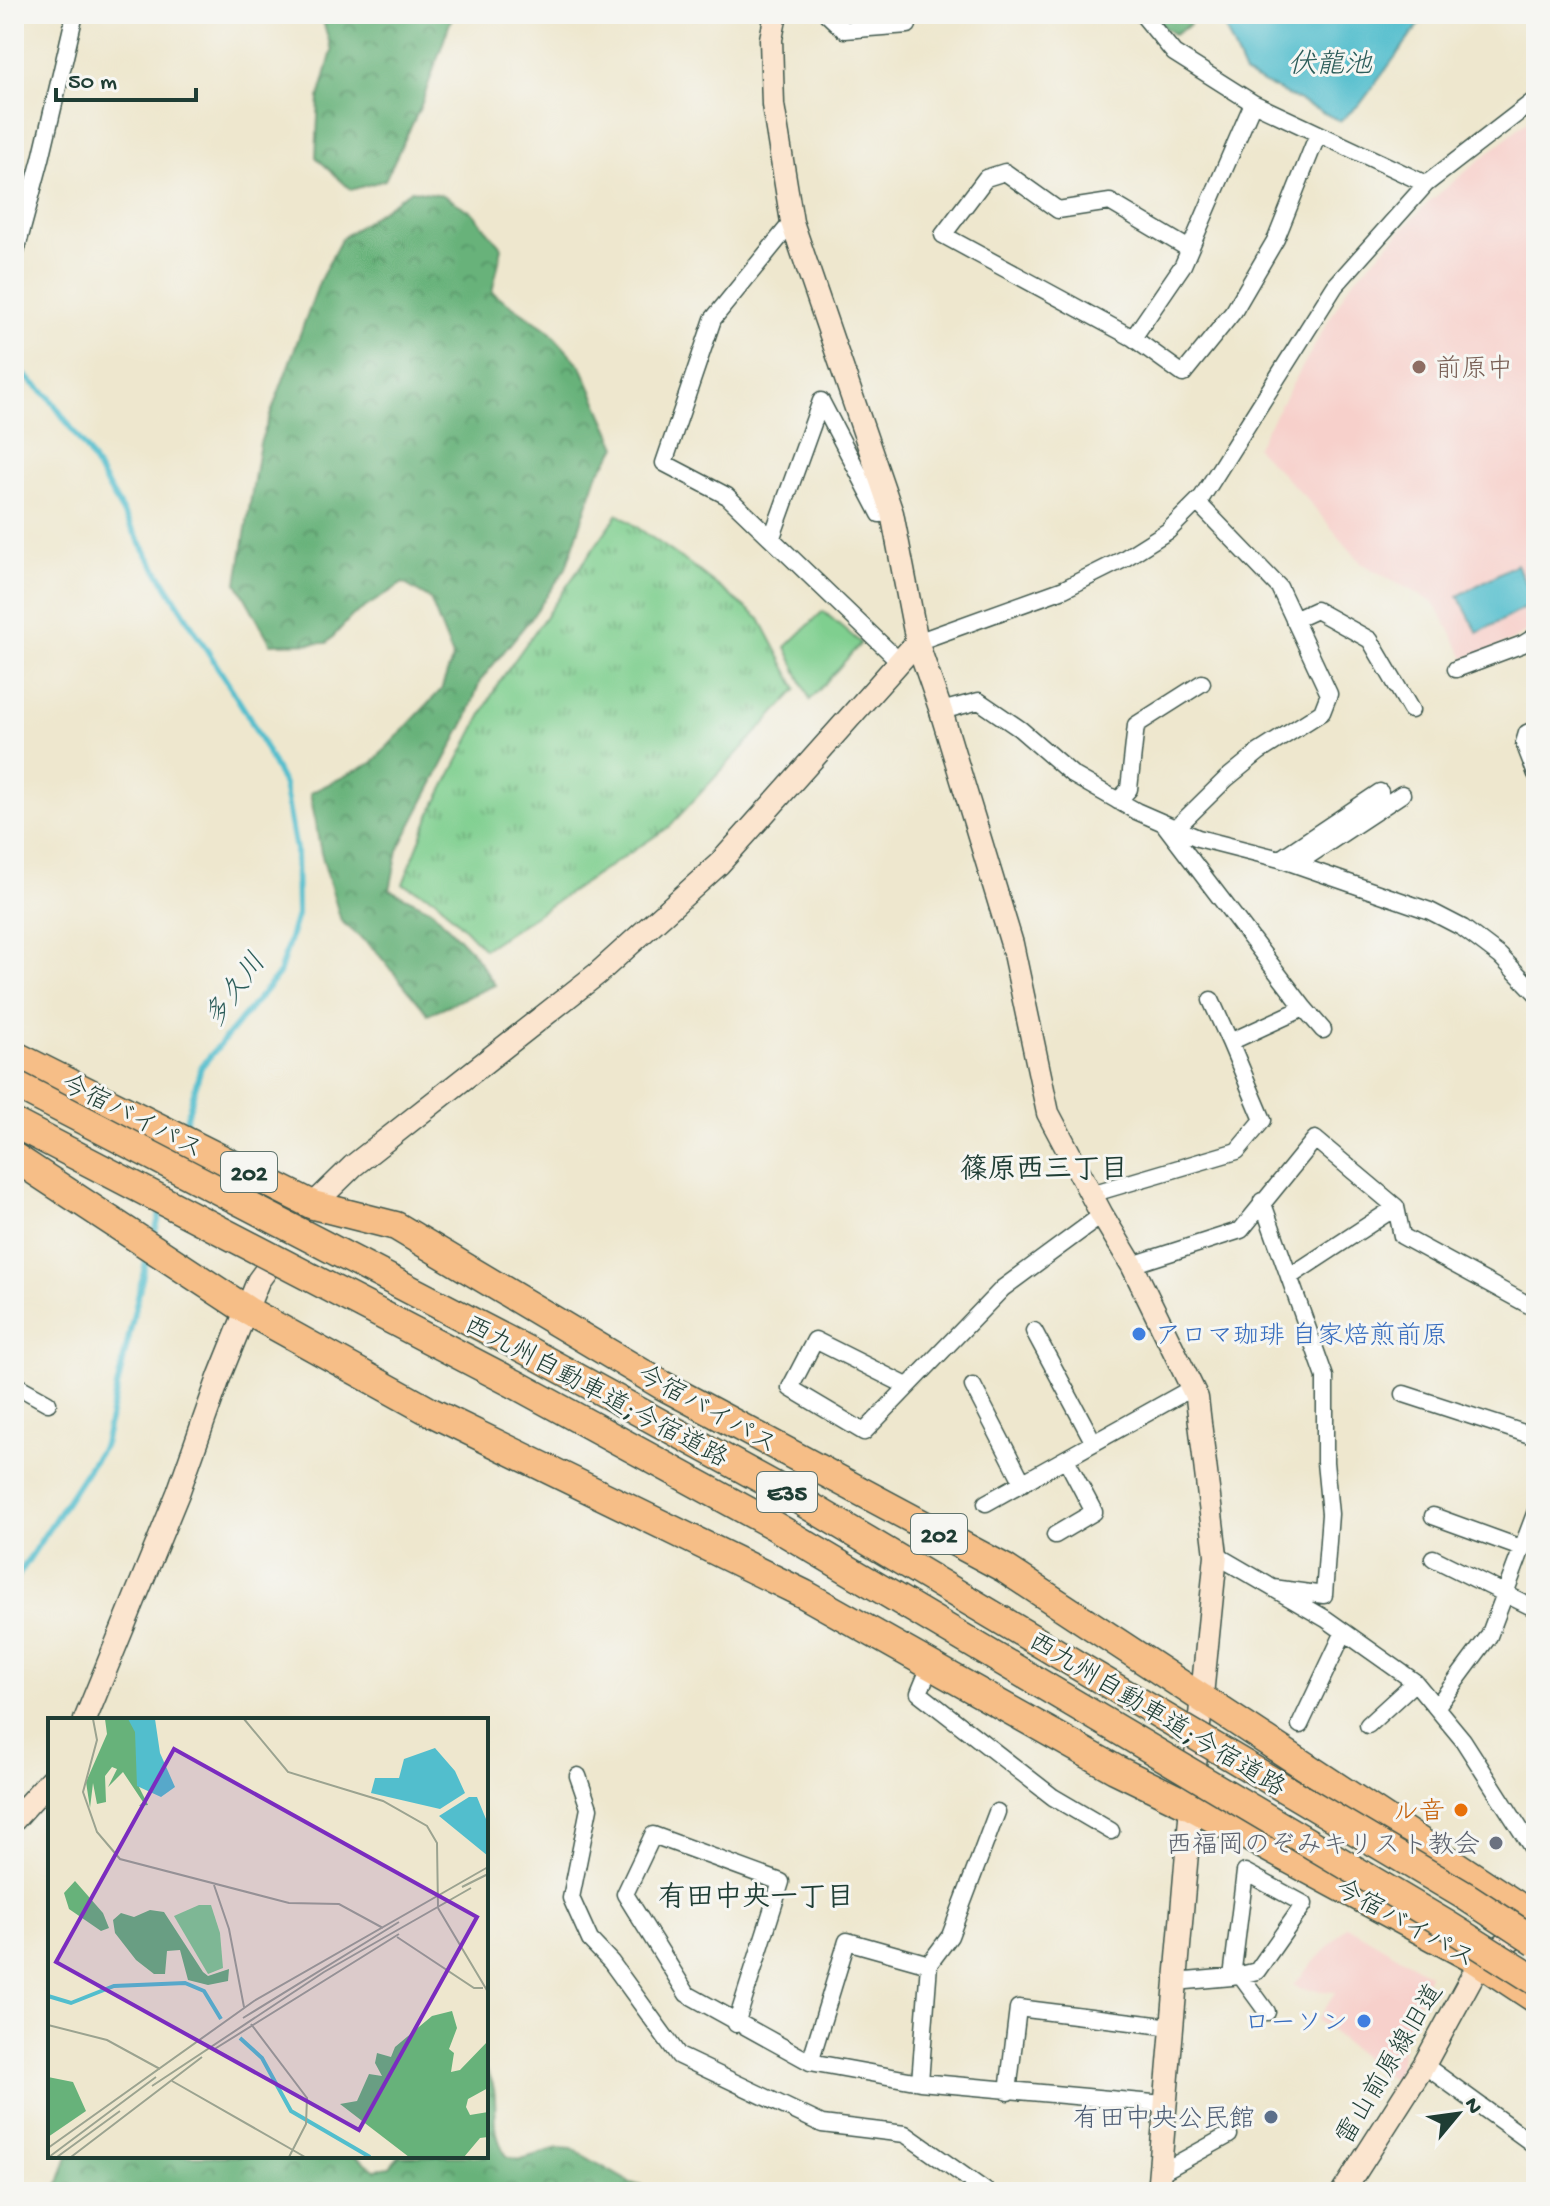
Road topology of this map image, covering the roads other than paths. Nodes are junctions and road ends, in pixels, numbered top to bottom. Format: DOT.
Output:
graph roads {
  1 [pos="75,14"];
  2 [pos="776,14"];
  3 [pos="827,14"];
  4 [pos="1142,14"];
  5 [pos="908,25"];
  6 [pos="1536,99"];
  7 [pos="1253,103"];
  8 [pos="1318,134"];
  9 [pos="1426,184"];
  10 [pos="792,222"];
  11 [pos="1189,249"];
  12 [pos="14,259"];
  13 [pos="1133,338"];
  14 [pos="1197,502"];
  15 [pos="892,513"];
  16 [pos="772,537"];
  17 [pos="1294,620"];
  18 [pos="1536,636"];
  19 [pos="917,642"];
  20 [pos="899,661"];
  21 [pos="1456,669"];
  22 [pos="1202,683"];
  23 [pos="1411,710"];
  24 [pos="941,711"];
  25 [pos="1536,729"];
  26 [pos="1536,774"];
  27 [pos="1380,792"];
  28 [pos="1402,794"];
  29 [pos="1118,801"];
  30 [pos="1169,826"];
  31 [pos="1288,861"];
  32 [pos="1536,993"];
  33 [pos="1211,1000"];
  34 [pos="1304,1008"];
  35 [pos="1323,1030"];
  36 [pos="1230,1042"];
  37 [pos="14,1055"];
  38 [pos="14,1084"];
  39 [pos="14,1123"];
  40 [pos="14,1157"];
  41 [pos="1091,1194"];
  42 [pos="1262,1201"];
  43 [pos="313,1205"];
  44 [pos="1396,1207"];
  45 [pos="1102,1215"];
  46 [pos="1132,1265"];
  47 [pos="266,1270"];
  48 [pos="1289,1277"];
  49 [pos="1536,1309"];
  50 [pos="248,1311"];
  51 [pos="1034,1331"];
  52 [pos="14,1384"];
  53 [pos="907,1386"];
  54 [pos="973,1386"];
  55 [pos="1192,1388"];
  56 [pos="1404,1394"];
  57 [pos="48,1403"];
  58 [pos="1536,1437"];
  59 [pos="1094,1443"];
  60 [pos="1066,1459"];
  61 [pos="1023,1483"];
  62 [pos="986,1503"];
  63 [pos="1536,1511"];
  64 [pos="1433,1516"];
  65 [pos="1055,1535"];
  66 [pos="1521,1548"];
  67 [pos="1216,1555"];
  68 [pos="1433,1558"];
  69 [pos="1273,1588"];
  70 [pos="1507,1592"];
  71 [pos="1536,1609"];
  72 [pos="1344,1632"];
  73 [pos="931,1664"];
  74 [pos="1415,1682"];
  75 [pos="1203,1699"];
  76 [pos="1437,1706"];
  77 [pos="86,1718"];
  78 [pos="1300,1725"];
  79 [pos="1368,1725"];
  80 [pos="578,1776"];
  81 [pos="48,1782"];
  82 [pos="1191,1806"];
  83 [pos="997,1812"];
  84 [pos="14,1820"];
  85 [pos="1111,1831"];
  86 [pos="1536,1854"];
  87 [pos="1536,1920"];
  88 [pos="1536,1942"];
  89 [pos="1480,1962"];
  90 [pos="929,1964"];
  91 [pos="1236,1976"];
  92 [pos="1536,1981"];
  93 [pos="1175,1982"];
  94 [pos="1536,1999"];
  95 [pos="1267,2012"];
  96 [pos="736,2024"];
  97 [pos="1172,2027"];
  98 [pos="810,2062"];
  99 [pos="1424,2065"];
  100 [pos="920,2082"];
  101 [pos="1008,2092"];
  102 [pos="1164,2104"];
  103 [pos="1229,2135"];
  104 [pos="1536,2146"];
  105 [pos="1159,2183"];
  106 [pos="1347,2190"];
  107 [pos="987,2192"];
  1 -- 12 [label="street"];
  2 -- 10 [label="street"];
  3 -- 5 [label="street"];
  4 -- 7 [label="street"];
  6 -- 9 [label="street"];
  7 -- 8 [label="street"];
  7 -- 11 [label="street"];
  8 -- 9 [label="street"];
  8 -- 13 [label="street"];
  9 -- 14 [label="street"];
  10 -- 15 [label="street"];
  10 -- 16 [label="street"];
  11 -- 13 [label="street"];
  11 -- 13 [label="street"];
  14 -- 17 [label="street"];
  14 -- 19 [label="street"];
  15 -- 16 [label="street"];
  15 -- 19 [label="street"];
  16 -- 20 [label="street"];
  17 -- 23 [label="street"];
  17 -- 30 [label="street"];
  18 -- 21 [label="street"];
  19 -- 20 [label="street"];
  19 -- 24 [label="street"];
  20 -- 43 [label="street"];
  22 -- 29 [label="street"];
  24 -- 29 [label="street"];
  24 -- 41 [label="street"];
  25 -- 26 [label="street"];
  27 -- 31 [label="street"];
  28 -- 31 [label="street"];
  29 -- 30 [label="street"];
  30 -- 31 [label="street"];
  30 -- 34 [label="street"];
  31 -- 32 [label="street"];
  33 -- 36 [label="street"];
  34 -- 35 [label="street"];
  34 -- 36 [label="street"];
  36 -- 41 [label="street"];
  37 -- 43 [label="highway, 今宿バイパス / 202"];
  38 -- 88 [label="highway, 西九州自動車道;今宿道路 / E35, bridge"];
  39 -- 92 [label="highway, 西九州自動車道;今宿道路 / E35, bridge"];
  40 -- 50 [label="highway, 今宿バイパス"];
  41 -- 45 [label="street"];
  42 -- 44 [label="street"];
  42 -- 46 [label="street"];
  42 -- 48 [label="street"];
  43 -- 75 [label="highway, 今宿バイパス / 202"];
  44 -- 48 [label="street"];
  44 -- 49 [label="street"];
  45 -- 46 [label="street"];
  45 -- 53 [label="street"];
  46 -- 55 [label="street"];
  47 -- 50 [label="street"];
  48 -- 69 [label="street"];
  50 -- 73 [label="highway, 今宿バイパス"];
  50 -- 77 [label="street"];
  51 -- 59 [label="street"];
  52 -- 57 [label="street"];
  53 -- 53 [label="street"];
  54 -- 61 [label="street"];
  55 -- 59 [label="street"];
  55 -- 67 [label="street"];
  56 -- 58 [label="street"];
  59 -- 60 [label="street"];
  60 -- 61 [label="street"];
  60 -- 65 [label="street"];
  61 -- 62 [label="street"];
  63 -- 66 [label="street"];
  64 -- 66 [label="street"];
  66 -- 70 [label="street"];
  67 -- 69 [label="street"];
  67 -- 75 [label="street"];
  68 -- 70 [label="street"];
  69 -- 72 [label="street"];
  70 -- 71 [label="street"];
  70 -- 76 [label="street"];
  72 -- 74 [label="street"];
  72 -- 78 [label="street"];
  73 -- 82 [label="highway, 今宿バイパス"];
  73 -- 85 [label="street"];
  74 -- 76 [label="street"];
  74 -- 79 [label="street"];
  75 -- 82 [label="street"];
  75 -- 87 [label="highway, 今宿バイパス / 202"];
  76 -- 86 [label="street"];
  80 -- 107 [label="street"];
  81 -- 84 [label="street"];
  82 -- 89 [label="highway, 今宿バイパス"];
  82 -- 93 [label="street"];
  83 -- 90 [label="street"];
  87 -- 89 [label="street"];
  89 -- 94 [label="highway, 今宿バイパス"];
  89 -- 99 [label="street, 雷山前原線旧道"];
  90 -- 98 [label="street"];
  90 -- 100 [label="street"];
  91 -- 91 [label="street"];
  91 -- 93 [label="street"];
  91 -- 95 [label="street"];
  93 -- 97 [label="street"];
  96 -- 96 [label="street"];
  96 -- 98 [label="street"];
  97 -- 101 [label="street"];
  97 -- 102 [label="street"];
  98 -- 100 [label="street"];
  99 -- 104 [label="street"];
  99 -- 106 [label="street, 雷山前原線旧道"];
  100 -- 101 [label="street"];
  101 -- 102 [label="street"];
  102 -- 105 [label="street"];
  103 -- 105 [label="street"];
}
